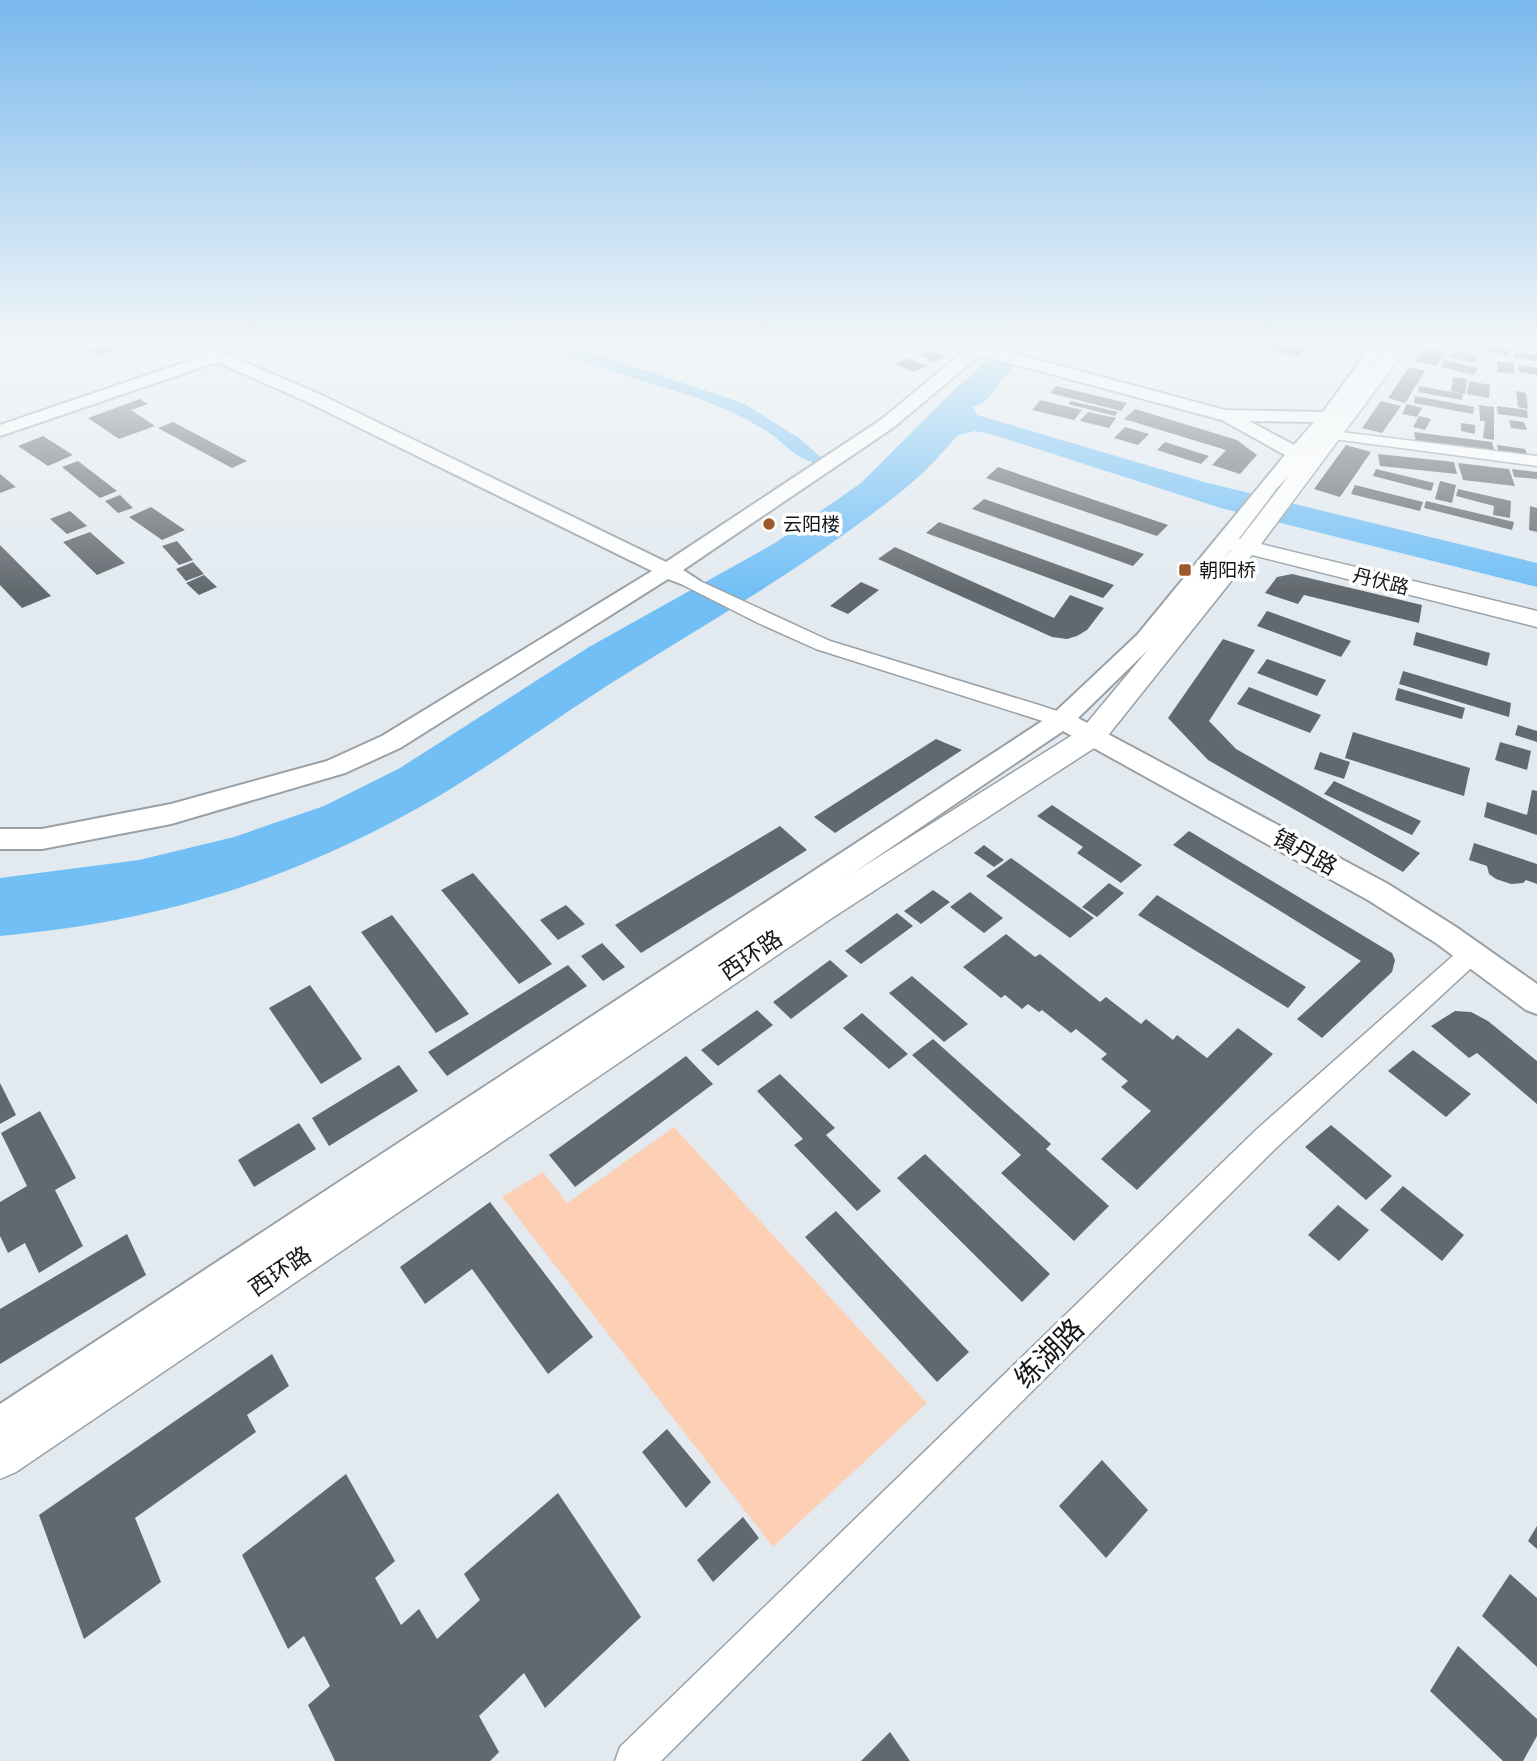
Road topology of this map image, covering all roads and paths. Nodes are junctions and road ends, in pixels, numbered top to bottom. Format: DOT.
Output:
graph roads {
  1 [pos="373,427"];
  2 [pos="882,427"];
  3 [pos="1247,427"];
  4 [pos="1319,427"];
  5 [pos="1325,428"];
  6 [pos="1298,455"];
  7 [pos="1537,461"];
  8 [pos="1280,488"];
  9 [pos="1244,533"];
  10 [pos="678,576"];
  11 [pos="760,619"];
  12 [pos="1537,619"];
  13 [pos="1077,728"];
  14 [pos="0,839"];
  15 [pos="1472,953"];
  16 [pos="1537,1001"];
  17 [pos="0,1427"];
  18 [pos="0,1456"];
  19 [pos="634,1761"];
  1 -- 10 [label="street"];
  2 -- 10 [label="street"];
  3 -- 6 [label="street"];
  4 -- 5 [label="street"];
  5 -- 6 [label="street, 西环路"];
  5 -- 7 [label="street"];
  5 -- 8 [label="main road, 西环路"];
  6 -- 8 [label="street, 西环路"];
  8 -- 9 [label="main road, 西环路"];
  9 -- 12 [label="main road, 丹伏路"];
  9 -- 13 [label="street, 西环路"];
  10 -- 11 [label="street"];
  10 -- 14 [label="street"];
  11 -- 13 [label="street"];
  13 -- 15 [label="street, 镇丹路"];
  13 -- 17 [label="street, 西环路"];
  13 -- 18 [label="main road, 西环路"];
  15 -- 16 [label="street, 镇丹路"];
  15 -- 19 [label="street, 练湖路"];
}
